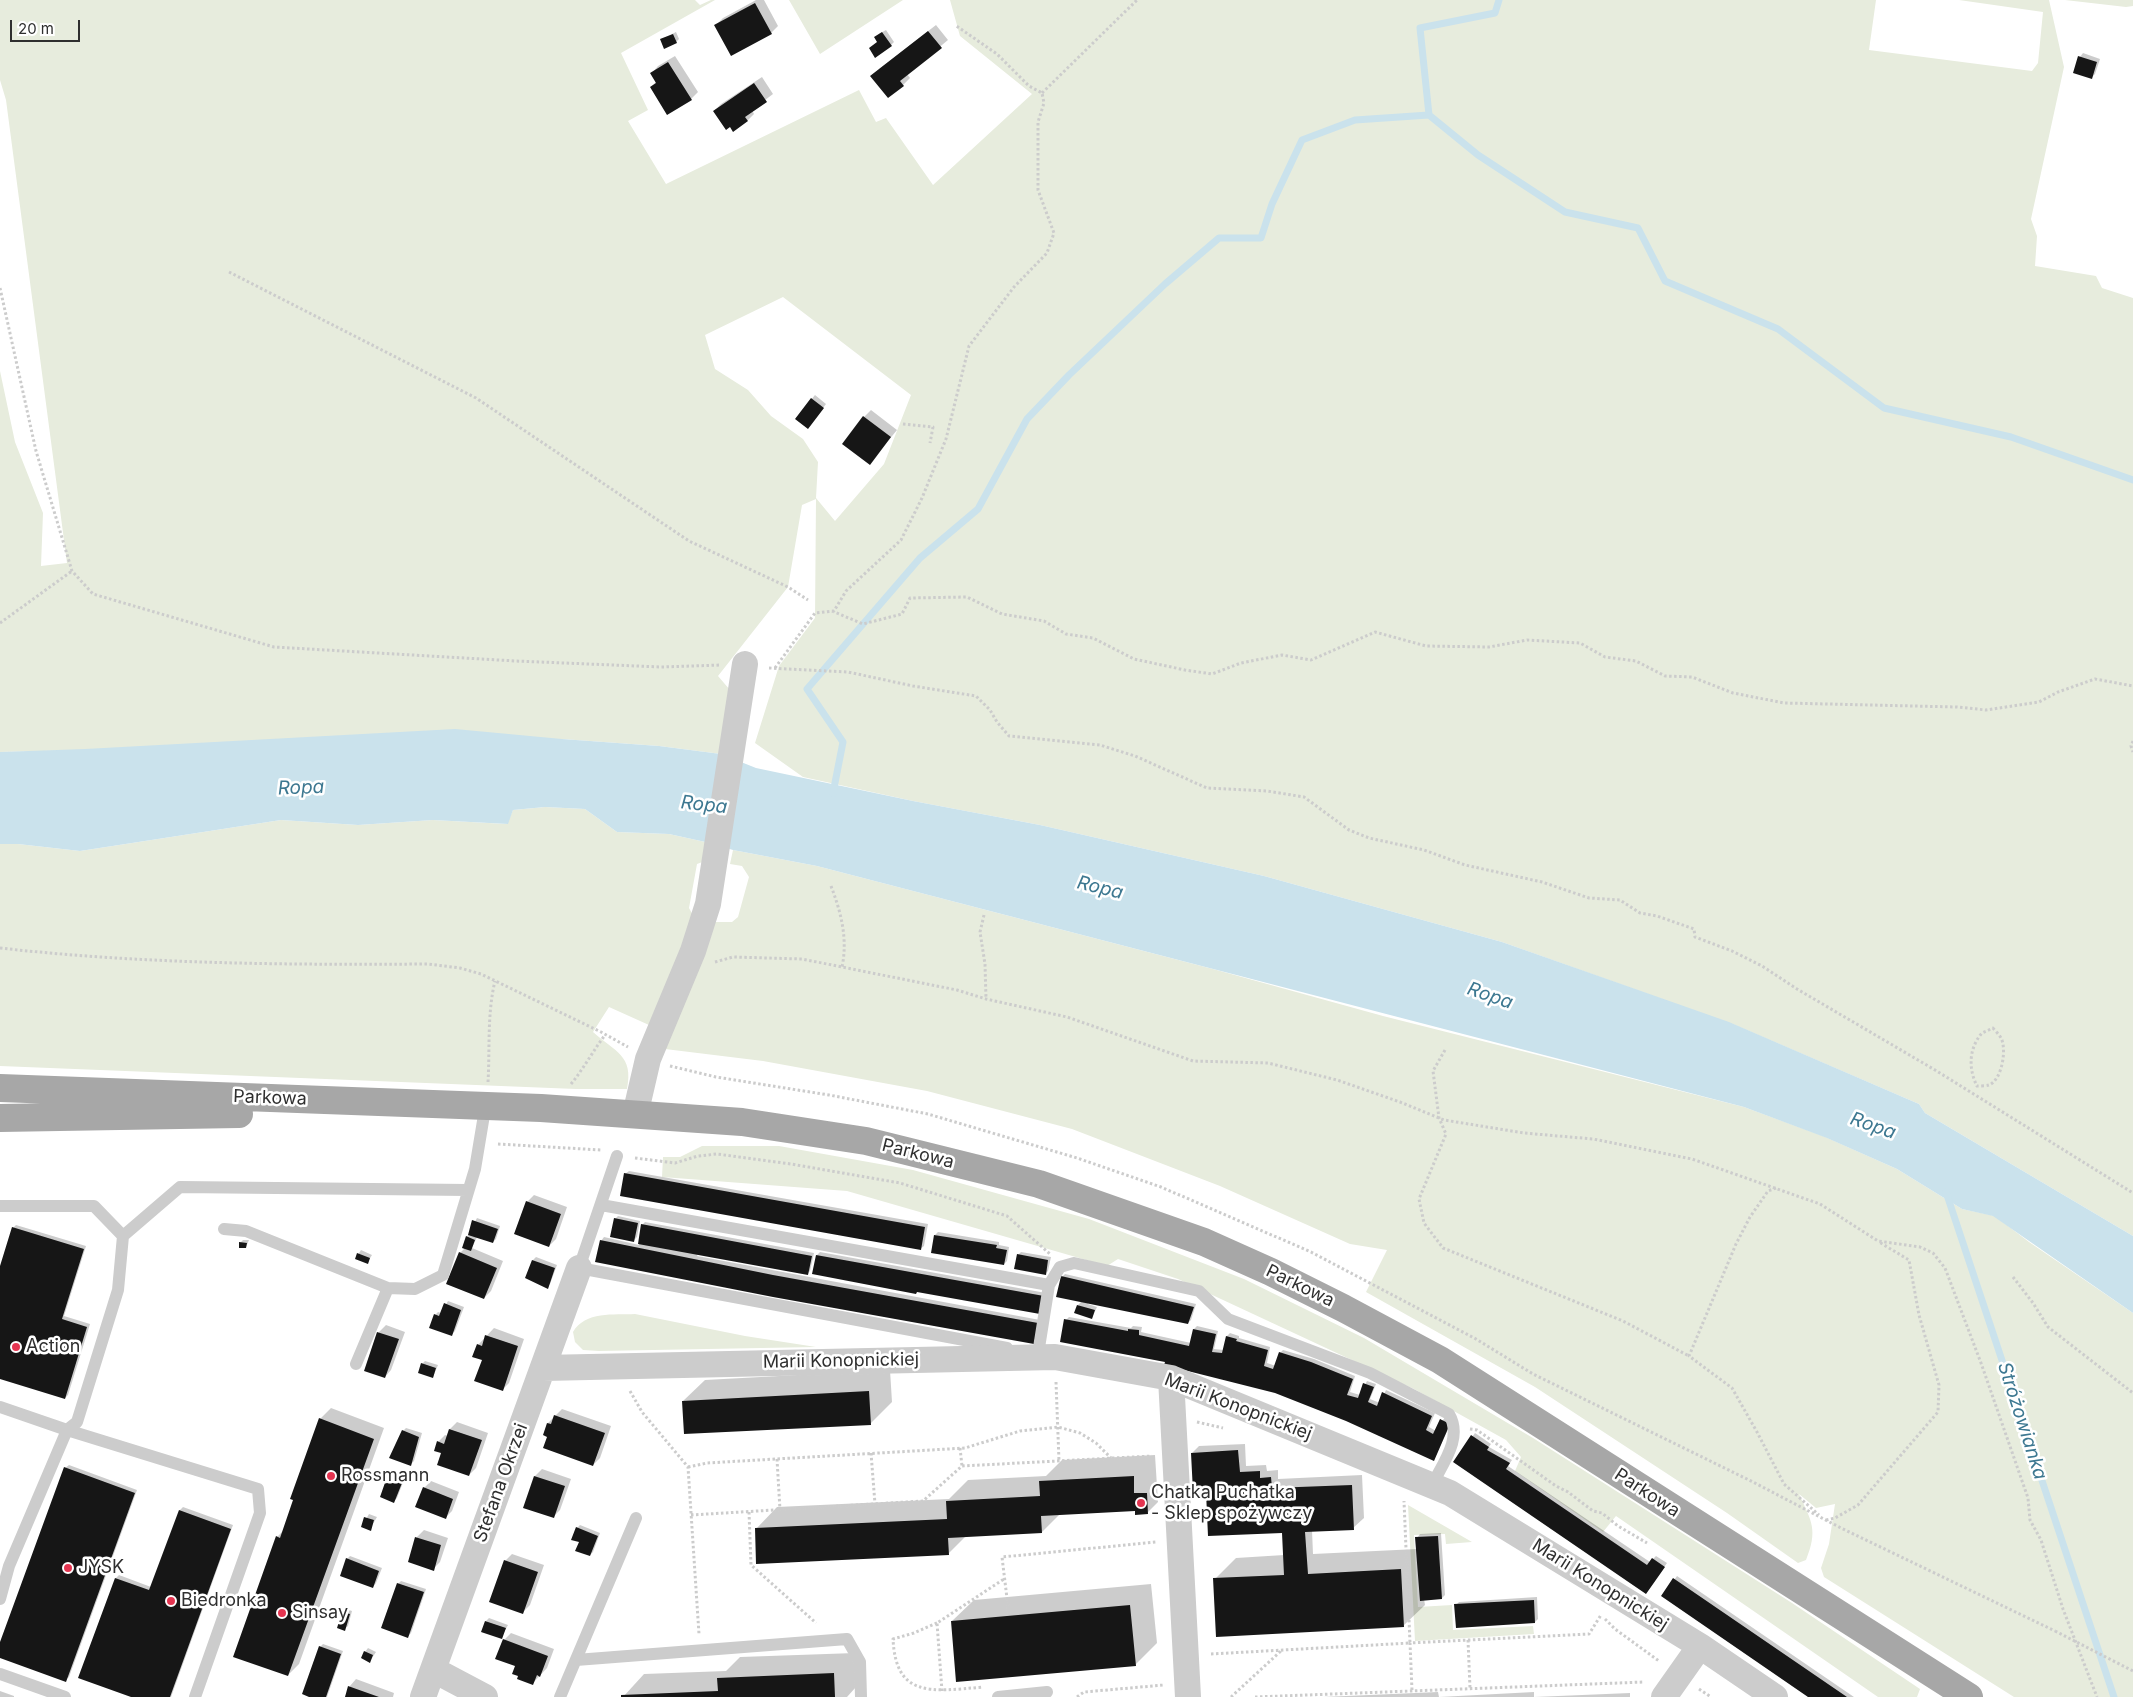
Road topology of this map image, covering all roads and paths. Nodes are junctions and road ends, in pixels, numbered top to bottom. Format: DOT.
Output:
graph roads {
  1 [pos="1137,0"];
  2 [pos="955,25"];
  3 [pos="1042,93"];
  4 [pos="229,272"];
  5 [pos="0,288"];
  6 [pos="903,424"];
  7 [pos="930,443"];
  8 [pos="72,571"];
  9 [pos="808,600"];
  10 [pos="832,611"];
  11 [pos="0,623"];
  12 [pos="745,664"];
  13 [pos="2133,686"];
  14 [pos="2133,741"];
  15 [pos="2133,752"];
  16 [pos="831,886"];
  17 [pos="984,915"];
  18 [pos="0,948"];
  19 [pos="842,967"];
  20 [pos="685,971"];
  21 [pos="495,981"];
  22 [pos="986,999"];
  23 [pos="605,1035"];
  24 [pos="1445,1050"];
  25 [pos="648,1058"];
  26 [pos="1977,1086"];
  27 [pos="0,1088"];
  28 [pos="568,1088"];
  29 [pos="1974,1094"];
  30 [pos="486,1108"];
  31 [pos="635,1115"];
  32 [pos="0,1118"];
  33 [pos="1438,1118"];
  34 [pos="479,1147"];
  35 [pos="617,1156"];
  36 [pos="1776,1188"];
  37 [pos="468,1190"];
  38 [pos="2133,1194"];
  39 [pos="601,1204"];
  40 [pos="0,1206"];
  41 [pos="224,1229"];
  42 [pos="123,1236"];
  43 [pos="1878,1241"];
  44 [pos="1060,1267"];
  45 [pos="579,1268"];
  46 [pos="2012,1277"];
  47 [pos="1049,1285"];
  48 [pos="388,1288"];
  49 [pos="1047,1355"];
  50 [pos="1689,1356"];
  51 [pos="356,1364"];
  52 [pos="615,1366"];
  53 [pos="543,1368"];
  54 [pos="1171,1378"];
  55 [pos="2133,1394"];
  56 [pos="0,1407"];
  57 [pos="1173,1416"];
  58 [pos="1058,1427"];
  59 [pos="67,1430"];
  60 [pos="1229,1430"];
  61 [pos="1454,1432"];
  62 [pos="960,1448"];
  63 [pos="871,1453"];
  64 [pos="1175,1455"];
  65 [pos="777,1458"];
  66 [pos="1112,1458"];
  67 [pos="1059,1461"];
  68 [pos="962,1466"];
  69 [pos="688,1467"];
  70 [pos="1432,1485"];
  71 [pos="1412,1502"];
  72 [pos="875,1504"];
  73 [pos="780,1510"];
  74 [pos="748,1512"];
  75 [pos="691,1516"];
  76 [pos="636,1518"];
  77 [pos="1825,1520"];
  78 [pos="1179,1539"];
  79 [pos="1647,1543"];
  80 [pos="1004,1579"];
  81 [pos="1615,1594"];
  82 [pos="0,1599"];
  83 [pos="1593,1610"];
  84 [pos="1601,1615"];
  85 [pos="1008,1616"];
  86 [pos="937,1622"];
  87 [pos="836,1640"];
  88 [pos="1468,1640"];
  89 [pos="1410,1643"];
  90 [pos="1700,1646"];
  91 [pos="700,1650"];
  92 [pos="1283,1650"];
  93 [pos="1186,1655"];
  94 [pos="576,1660"];
  95 [pos="434,1670"];
  96 [pos="2133,1671"];
  97 [pos="0,1674"];
  98 [pos="902,1682"];
  99 [pos="1673,1684"];
  100 [pos="989,1687"];
  101 [pos="1470,1688"];
  102 [pos="1188,1690"];
  103 [pos="1412,1690"];
  104 [pos="942,1691"];
  105 [pos="1047,1692"];
  106 [pos="920,1693"];
  107 [pos="65,1697"];
  108 [pos="195,1697"];
  109 [pos="423,1697"];
  110 [pos="485,1697"];
  111 [pos="560,1697"];
  112 [pos="862,1697"];
  113 [pos="998,1697"];
  114 [pos="1077,1697"];
  115 [pos="1231,1697"];
  116 [pos="1255,1697"];
  117 [pos="1711,1697"];
  118 [pos="1775,1697"];
  119 [pos="1969,1697"];
  120 [pos="2097,1697"];
  1 -- 3 [label="path"];
  2 -- 3 [label="path"];
  3 -- 10 [label="path"];
  4 -- 9 [label="path"];
  5 -- 8 [label="path"];
  6 -- 7 [label="path"];
  8 -- 11 [label="path"];
  8 -- 12 [label="path"];
  10 -- 13 [label="path"];
  10 -- 29 [label="path"];
  12 -- 20 [label="street"];
  14 -- 15 [label="path"];
  16 -- 19 [label="path"];
  17 -- 22 [label="path"];
  18 -- 21 [label="path"];
  19 -- 20 [label="path"];
  19 -- 22 [label="path"];
  20 -- 25 [label="street"];
  21 -- 23 [label="path"];
  21 -- 30 [label="path"];
  22 -- 33 [label="path"];
  23 -- 25 [label="path"];
  23 -- 28 [label="path"];
  24 -- 33 [label="path"];
  25 -- 31 [label="street"];
  26 -- 26 [label="path"];
  26 -- 29 [label="path"];
  27 -- 30 [label="main road, Parkowa"];
  29 -- 38 [label="path"];
  30 -- 31 [label="main road, Parkowa"];
  30 -- 32 [label="main road, Parkowa"];
  30 -- 34 [label="lane"];
  31 -- 119 [label="main road, Parkowa"];
  33 -- 36 [label="path"];
  33 -- 50 [label="path"];
  34 -- 35 [label="path"];
  34 -- 37 [label="lane"];
  35 -- 39 [label="lane"];
  35 -- 44 [label="path"];
  36 -- 43 [label="path"];
  36 -- 50 [label="path"];
  37 -- 42 [label="lane"];
  37 -- 48 [label="lane"];
  39 -- 45 [label="lane"];
  39 -- 47 [label="lane"];
  40 -- 42 [label="lane"];
  41 -- 48 [label="lane"];
  42 -- 59 [label="lane"];
  43 -- 77 [label="path"];
  43 -- 120 [label="path"];
  44 -- 47 [label="lane"];
  44 -- 61 [label="lane"];
  45 -- 49 [label="lane"];
  45 -- 53 [label="street, Stefana Okrzei"];
  46 -- 55 [label="path"];
  47 -- 49 [label="lane"];
  48 -- 51 [label="lane"];
  49 -- 52 [label="street, Marii Konopnickiej"];
  49 -- 54 [label="street, Marii Konopnickiej"];
  49 -- 58 [label="path"];
  50 -- 77 [label="path"];
  52 -- 53 [label="street, Marii Konopnickiej"];
  52 -- 69 [label="path"];
  53 -- 95 [label="street, Stefana Okrzei"];
  54 -- 57 [label="street"];
  54 -- 70 [label="street, Marii Konopnickiej"];
  56 -- 59 [label="lane"];
  57 -- 60 [label="path"];
  57 -- 64 [label="street"];
  58 -- 62 [label="path"];
  58 -- 66 [label="path"];
  58 -- 67 [label="path"];
  59 -- 82 [label="lane"];
  59 -- 108 [label="lane"];
  61 -- 70 [label="lane"];
  61 -- 79 [label="path"];
  62 -- 63 [label="path"];
  62 -- 68 [label="path"];
  63 -- 65 [label="path"];
  63 -- 72 [label="path"];
  64 -- 66 [label="path"];
  64 -- 78 [label="street"];
  65 -- 69 [label="path"];
  65 -- 73 [label="path"];
  66 -- 67 [label="path"];
  67 -- 68 [label="path"];
  68 -- 72 [label="path"];
  69 -- 75 [label="path"];
  70 -- 81 [label="street, Marii Konopnickiej"];
  71 -- 89 [label="path"];
  72 -- 73 [label="path"];
  73 -- 74 [label="path"];
  74 -- 75 [label="path"];
  74 -- 87 [label="path"];
  75 -- 91 [label="path"];
  76 -- 94 [label="lane"];
  77 -- 96 [label="path, bridge"];
  78 -- 80 [label="path"];
  78 -- 93 [label="street"];
  80 -- 85 [label="path"];
  80 -- 86 [label="path"];
  81 -- 84 [label="path"];
  81 -- 90 [label="street, Marii Konopnickiej"];
  83 -- 84 [label="path"];
  84 -- 88 [label="path"];
  84 -- 99 [label="path"];
  86 -- 98 [label="path"];
  86 -- 104 [label="path"];
  87 -- 91 [label="lane"];
  87 -- 112 [label="lane"];
  88 -- 89 [label="path"];
  88 -- 101 [label="path"];
  89 -- 92 [label="path"];
  89 -- 103 [label="path"];
  90 -- 99 [label="street"];
  90 -- 118 [label="street, Marii Konopnickiej"];
  91 -- 94 [label="lane"];
  92 -- 93 [label="path"];
  92 -- 115 [label="path"];
  93 -- 102 [label="street"];
  94 -- 111 [label="lane"];
  95 -- 109 [label="street, Stefana Okrzei"];
  95 -- 110 [label="street"];
  97 -- 107 [label="lane"];
  99 -- 101 [label="path"];
  99 -- 117 [label="path"];
  100 -- 104 [label="path"];
  101 -- 103 [label="path"];
  102 -- 114 [label="path"];
  103 -- 116 [label="path"];
  104 -- 106 [label="path"];
  105 -- 113 [label="lane"];
}
